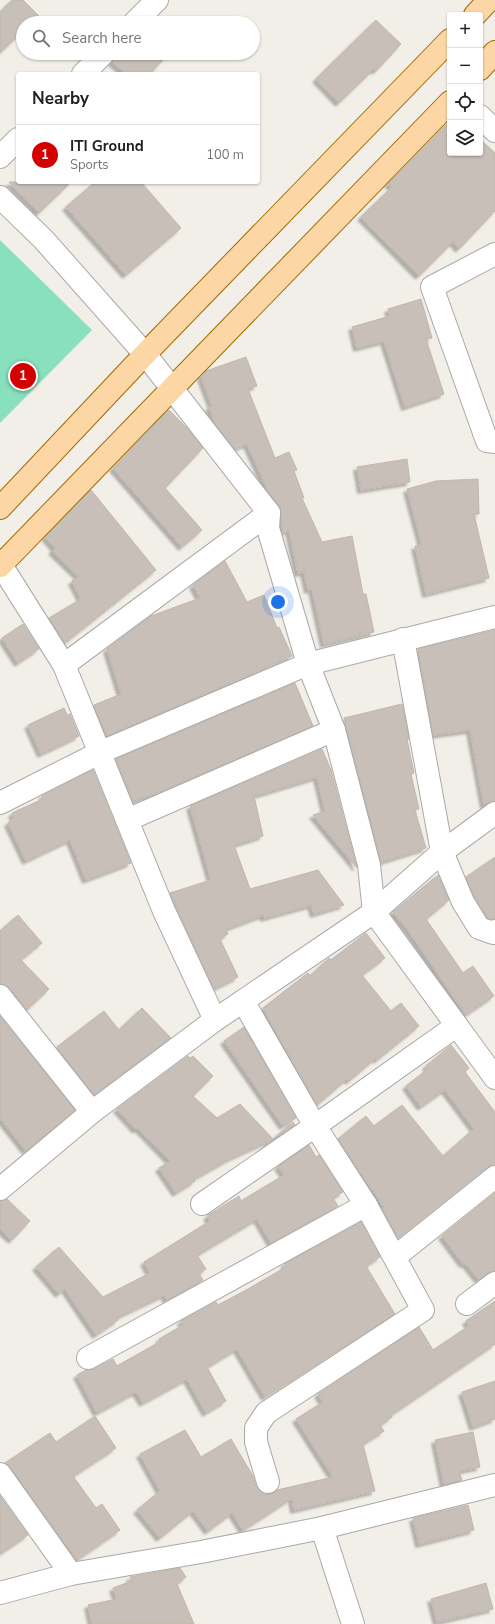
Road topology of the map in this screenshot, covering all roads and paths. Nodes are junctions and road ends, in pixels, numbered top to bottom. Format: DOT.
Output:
graph roads {
  1 [pos="157,0"];
  2 [pos="489,0"];
  3 [pos="478,12"];
  4 [pos="141,16"];
  5 [pos="447,43"];
  6 [pos="495,52"];
  7 [pos="97,60"];
  8 [pos="483,66"];
  9 [pos="85,72"];
  10 [pos="447,105"];
  11 [pos="483,119"];
  12 [pos="495,131"];
  13 [pos="16,141"];
  14 [pos="0,157"];
  15 [pos="0,197"];
  16 [pos="495,254"];
  17 [pos="145,354"];
  18 [pos="171,389"];
  19 [pos="495,442"];
  20 [pos="0,508"];
  21 [pos="269,513"];
  22 [pos="0,565"];
  23 [pos="495,617"];
  24 [pos="403,639"];
  25 [pos="308,664"];
  26 [pos="64,665"];
  27 [pos="334,730"];
  28 [pos="101,752"];
  29 [pos="0,803"];
  30 [pos="495,813"];
  31 [pos="127,820"];
  32 [pos="442,852"];
  33 [pos="374,912"];
  34 [pos="495,931"];
  35 [pos="0,996"];
  36 [pos="243,1001"];
  37 [pos="216,1020"];
  38 [pos="456,1026"];
  39 [pos="495,1078"];
  40 [pos="92,1112"];
  41 [pos="315,1126"];
  42 [pos="495,1177"];
  43 [pos="0,1189"];
  44 [pos="202,1204"];
  45 [pos="366,1205"];
  46 [pos="395,1257"];
  47 [pos="495,1283"];
  48 [pos="466,1304"];
  49 [pos="88,1358"];
  50 [pos="0,1474"];
  51 [pos="268,1482"];
  52 [pos="495,1485"];
  53 [pos="322,1528"];
  54 [pos="71,1574"];
  55 [pos="0,1592"];
  56 [pos="353,1624"];
  1 -- 4 [label="street"];
  2 -- 3 [label="main road"];
  5 -- 17 [label="main road"];
  6 -- 8 [label="main road"];
  7 -- 9 [label="street"];
  10 -- 18 [label="main road"];
  11 -- 12 [label="street"];
  13 -- 14 [label="street"];
  15 -- 17 [label="street"];
  16 -- 19 [label="street"];
  17 -- 18 [label="street"];
  17 -- 20 [label="main road"];
  18 -- 21 [label="street"];
  18 -- 22 [label="main road"];
  21 -- 25 [label="street"];
  21 -- 26 [label="street"];
  22 -- 26 [label="street"];
  23 -- 24 [label="street"];
  24 -- 25 [label="street"];
  24 -- 32 [label="street"];
  25 -- 27 [label="street"];
  25 -- 28 [label="street"];
  26 -- 28 [label="street"];
  27 -- 31 [label="street"];
  27 -- 33 [label="street"];
  28 -- 29 [label="street"];
  28 -- 31 [label="street"];
  30 -- 32 [label="street"];
  31 -- 37 [label="street"];
  32 -- 33 [label="street"];
  32 -- 34 [label="street"];
  33 -- 36 [label="street"];
  33 -- 38 [label="street"];
  35 -- 40 [label="street"];
  36 -- 37 [label="street"];
  36 -- 41 [label="street"];
  37 -- 40 [label="street"];
  38 -- 39 [label="street"];
  38 -- 41 [label="street"];
  40 -- 43 [label="street"];
  41 -- 44 [label="street"];
  41 -- 45 [label="street"];
  42 -- 46 [label="street"];
  45 -- 46 [label="street"];
  45 -- 49 [label="street"];
  46 -- 51 [label="street"];
  47 -- 48 [label="street"];
  50 -- 54 [label="street"];
  52 -- 53 [label="street"];
  53 -- 54 [label="street"];
  53 -- 56 [label="street"];
  54 -- 55 [label="street"];
}
